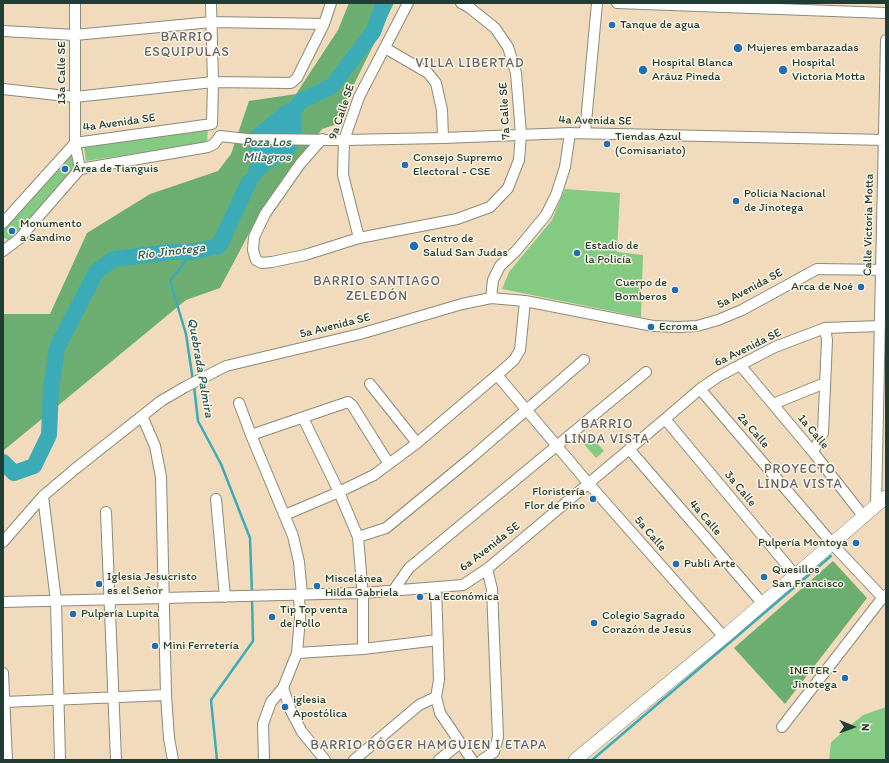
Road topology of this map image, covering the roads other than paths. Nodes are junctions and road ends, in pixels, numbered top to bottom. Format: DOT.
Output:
graph roads {
  1 [pos="75,3"];
  2 [pos="211,3"];
  3 [pos="330,3"];
  4 [pos="408,3"];
  5 [pos="461,3"];
  6 [pos="597,3"];
  7 [pos="617,3"];
  8 [pos="769,6"];
  9 [pos="886,13"];
  10 [pos="212,22"];
  11 [pos="324,24"];
  12 [pos="3,31"];
  13 [pos="75,35"];
  14 [pos="886,40"];
  15 [pos="385,48"];
  16 [pos="213,82"];
  17 [pos="3,89"];
  18 [pos="75,97"];
  19 [pos="212,124"];
  20 [pos="570,133"];
  21 [pos="585,133"];
  22 [pos="521,134"];
  23 [pos="220,136"];
  24 [pos="444,138"];
  25 [pos="322,139"];
  26 [pos="344,140"];
  27 [pos="885,140"];
  28 [pos="76,143"];
  29 [pos="80,169"];
  30 [pos="3,223"];
  31 [pos="359,238"];
  32 [pos="5,247"];
  33 [pos="884,270"];
  34 [pos="491,298"];
  35 [pos="525,301"];
  36 [pos="880,326"];
  37 [pos="825,328"];
  38 [pos="584,360"];
  39 [pos="740,365"];
  40 [pos="646,372"];
  41 [pos="497,375"];
  42 [pos="825,383"];
  43 [pos="370,384"];
  44 [pos="700,389"];
  45 [pos="882,399"];
  46 [pos="239,403"];
  47 [pos="773,404"];
  48 [pos="526,410"];
  49 [pos="142,416"];
  50 [pos="303,418"];
  51 [pos="664,419"];
  52 [pos="250,435"];
  53 [pos="417,443"];
  54 [pos="557,447"];
  55 [pos="629,449"];
  56 [pos="813,452"];
  57 [pos="389,464"];
  58 [pos="589,484"];
  59 [pos="339,492"];
  60 [pos="43,496"];
  61 [pos="216,499"];
  62 [pos="881,501"];
  63 [pos="106,512"];
  64 [pos="285,516"];
  65 [pos="864,517"];
  66 [pos="358,537"];
  67 [pos="3,542"];
  68 [pos="832,544"];
  69 [pos="487,569"];
  70 [pos="796,576"];
  71 [pos="436,587"];
  72 [pos="393,591"];
  73 [pos="362,593"];
  74 [pos="300,595"];
  75 [pos="884,596"];
  76 [pos="225,597"];
  77 [pos="165,598"];
  78 [pos="109,600"];
  79 [pos="56,601"];
  80 [pos="3,602"];
  81 [pos="762,604"];
  82 [pos="724,637"];
  83 [pos="438,640"];
  84 [pos="363,649"];
  85 [pos="297,653"];
  86 [pos="3,673"];
  87 [pos="283,688"];
  88 [pos="166,695"];
  89 [pos="436,697"];
  90 [pos="113,698"];
  91 [pos="58,700"];
  92 [pos="5,702"];
  93 [pos="782,727"];
  94 [pos="460,743"];
  95 [pos="7,760"];
  96 [pos="60,760"];
  97 [pos="116,760"];
  98 [pos="173,760"];
  99 [pos="264,760"];
  100 [pos="325,760"];
  101 [pos="354,760"];
  102 [pos="439,760"];
  103 [pos="472,760"];
  104 [pos="482,760"];
  105 [pos="575,760"];
  1 -- 13 [label="street, 13a Calle SE"];
  2 -- 10 [label="street"];
  3 -- 11 [label="street"];
  4 -- 15 [label="street, 9a Calle SE"];
  5 -- 22 [label="street, 7a Calle SE"];
  6 -- 21 [label="street"];
  7 -- 8 [label="street"];
  8 -- 9 [label="street"];
  10 -- 11 [label="street"];
  10 -- 13 [label="street"];
  10 -- 16 [label="street"];
  11 -- 16 [label="street"];
  12 -- 13 [label="street"];
  13 -- 18 [label="street, 13a Calle SE"];
  14 -- 27 [label="street, Calle Victoria Motta"];
  15 -- 24 [label="street"];
  15 -- 26 [label="street, 9a Calle SE"];
  16 -- 18 [label="street"];
  16 -- 19 [label="street"];
  17 -- 18 [label="street"];
  18 -- 28 [label="street, 13a Calle SE"];
  19 -- 23 [label="street"];
  19 -- 28 [label="street, 4a Avenida SE"];
  20 -- 21 [label="street, 4a Avenida SE"];
  20 -- 22 [label="street, 4a Avenida SE"];
  20 -- 34 [label="street"];
  21 -- 27 [label="street, 4a Avenida SE"];
  22 -- 24 [label="street, 4a Avenida SE"];
  22 -- 31 [label="street, 7a Calle SE"];
  23 -- 25 [label="street, 4a Avenida SE"];
  23 -- 29 [label="street"];
  24 -- 26 [label="street, 4a Avenida SE"];
  25 -- 26 [label="street, 4a Avenida SE"];
  25 -- 31 [label="street"];
  26 -- 31 [label="street, 9a Calle SE"];
  27 -- 33 [label="street, Calle Victoria Motta"];
  28 -- 29 [label="street, 13a Calle SE"];
  28 -- 30 [label="street, 4a Avenida SE"];
  29 -- 32 [label="street"];
  33 -- 35 [label="street, 5a Avenida SE"];
  33 -- 36 [label="street, Calle Victoria Motta"];
  34 -- 35 [label="street, 5a Avenida SE"];
  34 -- 49 [label="street, 5a Avenida SE"];
  35 -- 41 [label="street"];
  36 -- 37 [label="street, 6a Avenida SE"];
  36 -- 45 [label="street, Calle Victoria Motta"];
  37 -- 39 [label="street, 6a Avenida SE"];
  37 -- 42 [label="street"];
  38 -- 48 [label="street"];
  39 -- 44 [label="street, 6a Avenida SE"];
  39 -- 47 [label="street, 1a Calle"];
  40 -- 54 [label="street"];
  41 -- 48 [label="street, 5a Calle"];
  41 -- 53 [label="street"];
  42 -- 47 [label="street"];
  42 -- 56 [label="street"];
  43 -- 53 [label="street"];
  44 -- 51 [label="street, 6a Avenida SE"];
  44 -- 68 [label="street, 2a Calle"];
  45 -- 62 [label="street, Calle Victoria Motta"];
  46 -- 52 [label="street"];
  47 -- 56 [label="street, 1a Calle"];
  48 -- 54 [label="street, 5a Calle"];
  48 -- 66 [label="street"];
  49 -- 60 [label="street, 5a Avenida SE"];
  49 -- 77 [label="street"];
  50 -- 52 [label="street"];
  50 -- 57 [label="street"];
  50 -- 59 [label="street"];
  51 -- 55 [label="street, 6a Avenida SE"];
  51 -- 70 [label="street, 3a Calle"];
  52 -- 64 [label="street"];
  53 -- 57 [label="street"];
  54 -- 58 [label="street, 5a Calle"];
  54 -- 72 [label="street"];
  55 -- 58 [label="street, 6a Avenida SE"];
  55 -- 81 [label="street, 4a Calle"];
  56 -- 65 [label="street, 1a Calle"];
  57 -- 59 [label="street"];
  58 -- 69 [label="street, 6a Avenida SE"];
  58 -- 82 [label="street, 5a Calle"];
  59 -- 64 [label="street"];
  59 -- 66 [label="street"];
  60 -- 67 [label="street, 5a Avenida SE"];
  60 -- 79 [label="street"];
  61 -- 76 [label="street"];
  62 -- 65 [label="main road"];
  63 -- 78 [label="street"];
  64 -- 74 [label="street"];
  65 -- 68 [label="main road"];
  66 -- 73 [label="street"];
  68 -- 70 [label="main road"];
  68 -- 75 [label="street, 2a Calle"];
  69 -- 71 [label="street, 6a Avenida SE"];
  69 -- 104 [label="street"];
  70 -- 81 [label="main road"];
  71 -- 72 [label="street, 6a Avenida SE"];
  71 -- 83 [label="street"];
  72 -- 73 [label="street, 6a Avenida SE"];
  73 -- 74 [label="street, 6a Avenida SE"];
  73 -- 84 [label="street"];
  74 -- 76 [label="street, 6a Avenida SE"];
  74 -- 85 [label="street"];
  75 -- 93 [label="street"];
  76 -- 77 [label="street, 6a Avenida SE"];
  77 -- 78 [label="street, 6a Avenida SE"];
  77 -- 88 [label="street"];
  78 -- 79 [label="street, 6a Avenida SE"];
  78 -- 90 [label="street"];
  79 -- 80 [label="street, 6a Avenida SE"];
  79 -- 91 [label="street"];
  81 -- 82 [label="main road"];
  82 -- 105 [label="main road"];
  83 -- 84 [label="street"];
  83 -- 89 [label="street"];
  84 -- 85 [label="street"];
  85 -- 87 [label="street"];
  86 -- 92 [label="street"];
  87 -- 99 [label="street"];
  87 -- 100 [label="street"];
  88 -- 90 [label="street"];
  88 -- 98 [label="street"];
  89 -- 94 [label="street"];
  89 -- 101 [label="street"];
  90 -- 91 [label="street"];
  90 -- 97 [label="street"];
  91 -- 92 [label="street"];
  91 -- 96 [label="street"];
  92 -- 95 [label="street"];
  94 -- 102 [label="street"];
  94 -- 103 [label="street"];
}
